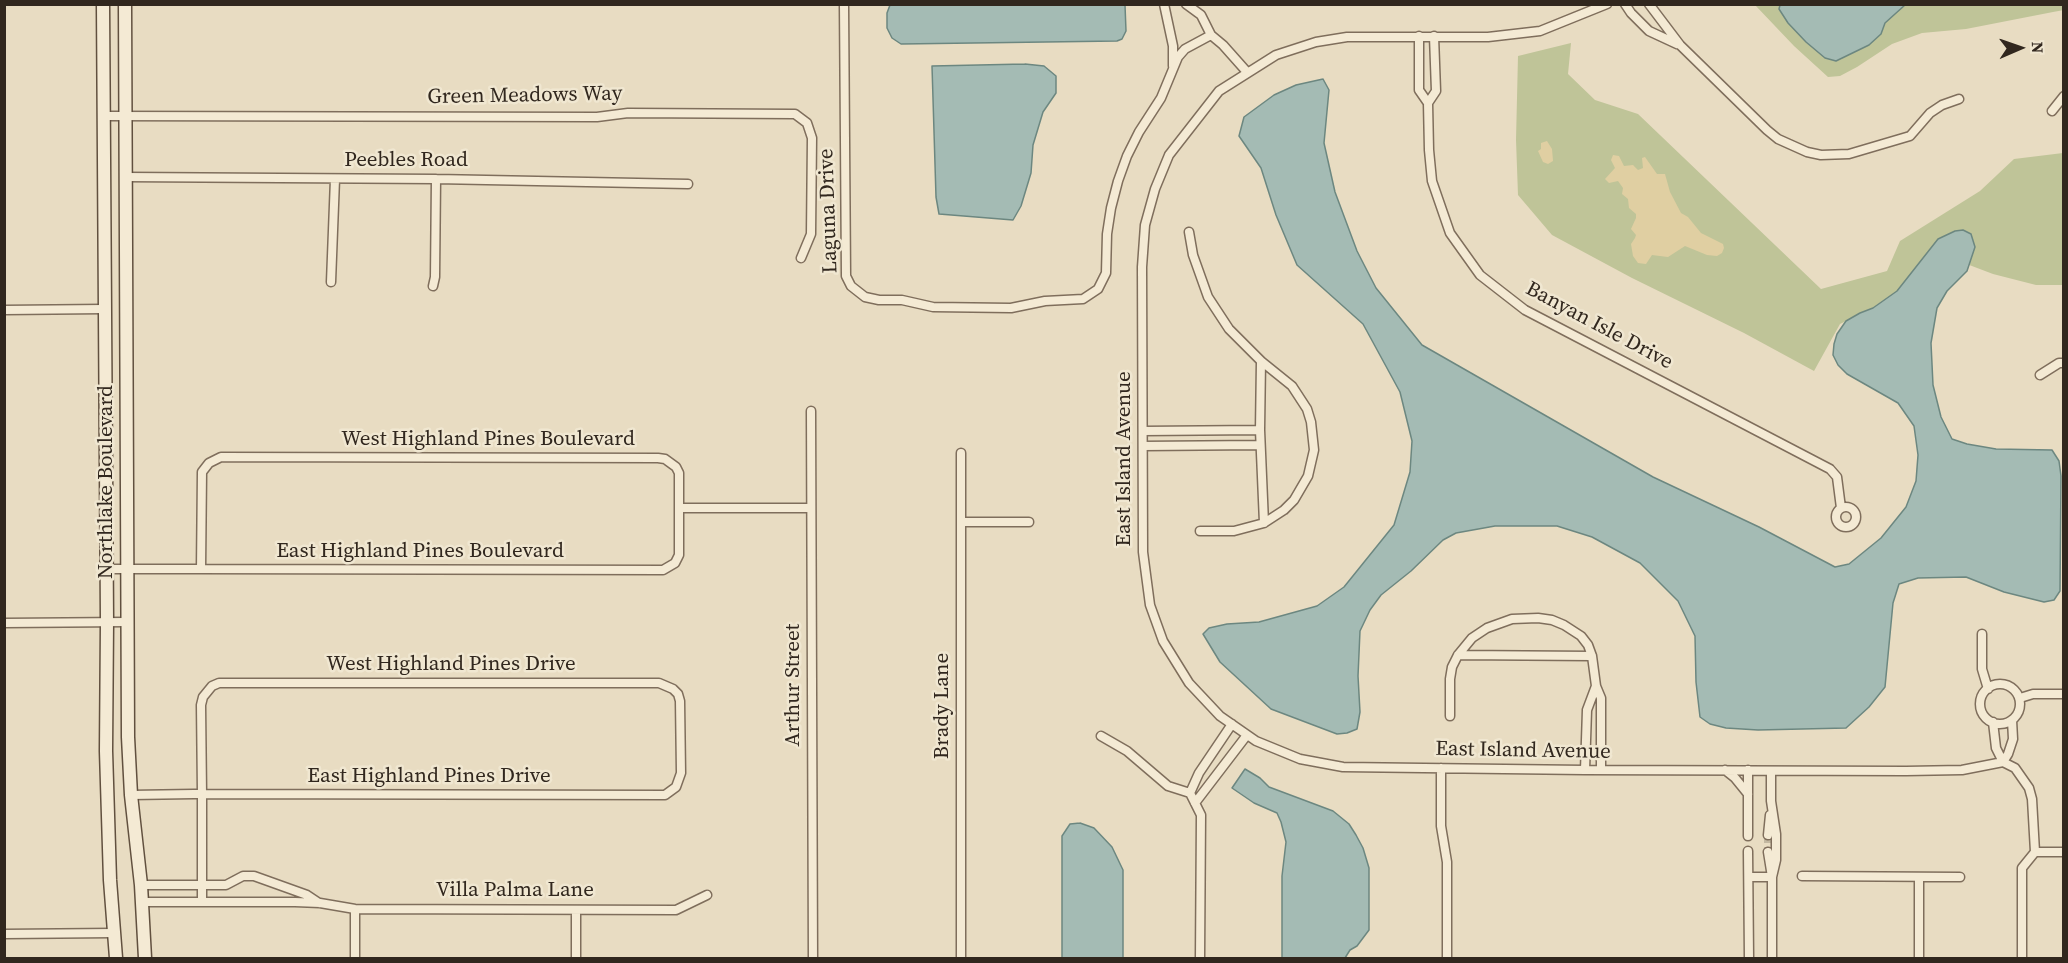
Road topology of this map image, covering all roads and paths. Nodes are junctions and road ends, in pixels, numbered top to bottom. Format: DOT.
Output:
graph roads {
  1 [pos="103,4"];
  2 [pos="125,4"];
  3 [pos="844,4"];
  4 [pos="1164,4"];
  5 [pos="1186,4"];
  6 [pos="1607,4"];
  7 [pos="1625,4"];
  8 [pos="1649,4"];
  9 [pos="1210,35"];
  10 [pos="1419,36"];
  11 [pos="1434,36"];
  12 [pos="1680,45"];
  13 [pos="1173,66"];
  14 [pos="1247,72"];
  15 [pos="2064,96"];
  16 [pos="1959,99"];
  17 [pos="1428,103"];
  18 [pos="2052,111"];
  19 [pos="104,116"];
  20 [pos="126,116"];
  21 [pos="125,177"];
  22 [pos="335,179"];
  23 [pos="436,179"];
  24 [pos="688,184"];
  25 [pos="1190,232"];
  26 [pos="801,258"];
  27 [pos="331,282"];
  28 [pos="433,286"];
  29 [pos="104,309"];
  30 [pos="4,310"];
  31 [pos="1261,361"];
  32 [pos="2064,363"];
  33 [pos="2040,375"];
  34 [pos="811,411"];
  35 [pos="1260,430"];
  36 [pos="1143,431"];
  37 [pos="1260,445"];
  38 [pos="1143,446"];
  39 [pos="961,453"];
  40 [pos="681,508"];
  41 [pos="811,508"];
  42 [pos="1841,508"];
  43 [pos="960,522"];
  44 [pos="1029,522"];
  45 [pos="1264,523"];
  46 [pos="1200,531"];
  47 [pos="106,569"];
  48 [pos="127,569"];
  49 [pos="201,569"];
  50 [pos="107,622"];
  51 [pos="127,622"];
  52 [pos="4,623"];
  53 [pos="1982,634"];
  54 [pos="1458,655"];
  55 [pos="1592,656"];
  56 [pos="1596,686"];
  57 [pos="1988,689"];
  58 [pos="2064,693"];
  59 [pos="2020,698"];
  60 [pos="1450,716"];
  61 [pos="2012,720"];
  62 [pos="1993,722"];
  63 [pos="1232,724"];
  64 [pos="1247,735"];
  65 [pos="1101,736"];
  66 [pos="681,739"];
  67 [pos="2003,762"];
  68 [pos="1441,768"];
  69 [pos="1585,770"];
  70 [pos="1601,770"];
  71 [pos="1725,770"];
  72 [pos="1748,770"];
  73 [pos="1771,771"];
  74 [pos="1190,793"];
  75 [pos="202,794"];
  76 [pos="1748,794"];
  77 [pos="131,795"];
  78 [pos="1772,801"];
  79 [pos="1195,803"];
  80 [pos="1768,835"];
  81 [pos="1748,836"];
  82 [pos="1748,850"];
  83 [pos="1768,852"];
  84 [pos="2035,852"];
  85 [pos="2064,852"];
  86 [pos="1802,876"];
  87 [pos="1749,877"];
  88 [pos="1960,877"];
  89 [pos="1772,878"];
  90 [pos="1919,878"];
  91 [pos="141,885"];
  92 [pos="202,885"];
  93 [pos="707,894"];
  94 [pos="142,902"];
  95 [pos="202,902"];
  96 [pos="320,903"];
  97 [pos="355,909"];
  98 [pos="576,909"];
  99 [pos="114,933"];
  100 [pos="4,934"];
  101 [pos="116,958"];
  102 [pos="145,958"];
  103 [pos="355,958"];
  104 [pos="576,958"];
  105 [pos="813,958"];
  106 [pos="961,958"];
  107 [pos="1200,958"];
  108 [pos="1447,958"];
  109 [pos="1749,958"];
  110 [pos="1772,958"];
  111 [pos="1919,958"];
  112 [pos="2022,958"];
  1 -- 19 [label="main road, Northlake Boulevard"];
  2 -- 20 [label="main road, Northlake Boulevard"];
  3 -- 13 [label="street, Laguna Drive"];
  4 -- 13 [label="street"];
  5 -- 9 [label="street"];
  6 -- 11 [label="street, East Island Avenue"];
  7 -- 12 [label="street"];
  8 -- 12 [label="street"];
  9 -- 13 [label="street, Laguna Drive"];
  9 -- 14 [label="street"];
  10 -- 11 [label="street, East Island Avenue"];
  10 -- 14 [label="street, East Island Avenue"];
  10 -- 17 [label="street, Banyan Isle Drive"];
  11 -- 17 [label="street, Banyan Isle Drive"];
  12 -- 16 [label="street"];
  14 -- 36 [label="street, East Island Avenue"];
  15 -- 18 [label="street"];
  17 -- 42 [label="street, Banyan Isle Drive"];
  19 -- 20 [label="street, Green Meadows Way"];
  19 -- 29 [label="main road, Northlake Boulevard"];
  20 -- 21 [label="main road, Northlake Boulevard"];
  20 -- 26 [label="street, Green Meadows Way"];
  21 -- 22 [label="street, Peebles Road"];
  21 -- 48 [label="main road, Northlake Boulevard"];
  22 -- 23 [label="street, Peebles Road"];
  22 -- 27 [label="street"];
  23 -- 24 [label="street, Peebles Road"];
  23 -- 28 [label="street"];
  25 -- 31 [label="street"];
  29 -- 30 [label="street"];
  29 -- 47 [label="main road, Northlake Boulevard"];
  31 -- 35 [label="street"];
  31 -- 45 [label="street"];
  32 -- 33 [label="street"];
  34 -- 41 [label="street, Arthur Street"];
  35 -- 36 [label="street"];
  35 -- 37 [label="street"];
  36 -- 38 [label="street, East Island Avenue"];
  37 -- 38 [label="street"];
  37 -- 45 [label="street"];
  38 -- 63 [label="street, East Island Avenue"];
  39 -- 43 [label="street, Brady Lane"];
  40 -- 41 [label="street"];
  40 -- 49 [label="street, East Highland Pines Boulevard"];
  40 -- 49 [label="street, West Highland Pines Boulevard"];
  41 -- 105 [label="street, Arthur Street"];
  43 -- 44 [label="street"];
  43 -- 106 [label="street, Brady Lane"];
  45 -- 46 [label="street"];
  47 -- 48 [label="street, East Highland Pines Boulevard"];
  47 -- 50 [label="main road, Northlake Boulevard"];
  48 -- 49 [label="street, East Highland Pines Boulevard"];
  48 -- 51 [label="main road, Northlake Boulevard"];
  50 -- 51 [label="street"];
  50 -- 52 [label="street"];
  50 -- 99 [label="main road, Northlake Boulevard"];
  51 -- 77 [label="main road, Northlake Boulevard"];
  53 -- 57 [label="street"];
  54 -- 55 [label="street"];
  54 -- 55 [label="street"];
  54 -- 60 [label="street"];
  55 -- 56 [label="street"];
  56 -- 69 [label="street"];
  56 -- 70 [label="street"];
  57 -- 59 [label="street"];
  57 -- 62 [label="street"];
  58 -- 59 [label="street"];
  59 -- 61 [label="street"];
  61 -- 62 [label="street"];
  61 -- 67 [label="street"];
  62 -- 67 [label="street"];
  63 -- 64 [label="street, East Island Avenue"];
  63 -- 74 [label="street"];
  64 -- 68 [label="street, East Island Avenue"];
  64 -- 79 [label="street"];
  65 -- 74 [label="street"];
  66 -- 75 [label="street, East Highland Pines Drive"];
  66 -- 75 [label="street, West Highland Pines Drive"];
  67 -- 73 [label="street, East Island Avenue"];
  67 -- 84 [label="street"];
  68 -- 69 [label="street, East Island Avenue"];
  68 -- 108 [label="street"];
  69 -- 70 [label="street, East Island Avenue"];
  70 -- 71 [label="street, East Island Avenue"];
  71 -- 72 [label="street, East Island Avenue"];
  71 -- 76 [label="street"];
  72 -- 73 [label="street, East Island Avenue"];
  72 -- 76 [label="street"];
  73 -- 78 [label="street"];
  74 -- 79 [label="street"];
  75 -- 77 [label="street, East Highland Pines Drive"];
  75 -- 92 [label="street"];
  76 -- 81 [label="street"];
  77 -- 91 [label="main road, Northlake Boulevard"];
  78 -- 80 [label="street"];
  78 -- 89 [label="street"];
  79 -- 107 [label="street"];
  82 -- 87 [label="street"];
  83 -- 89 [label="street"];
  84 -- 85 [label="street"];
  84 -- 112 [label="street"];
  86 -- 90 [label="street"];
  87 -- 89 [label="street"];
  87 -- 109 [label="street"];
  88 -- 90 [label="street"];
  89 -- 110 [label="street"];
  90 -- 111 [label="street"];
  91 -- 92 [label="street, Villa Palma Lane"];
  91 -- 94 [label="main road, Northlake Boulevard"];
  92 -- 95 [label="street"];
  92 -- 96 [label="street, Villa Palma Lane"];
  93 -- 98 [label="street, Villa Palma Lane"];
  94 -- 95 [label="street, Villa Palma Lane"];
  94 -- 102 [label="main road, Northlake Boulevard"];
  95 -- 96 [label="street, Villa Palma Lane"];
  96 -- 97 [label="street, Villa Palma Lane"];
  97 -- 98 [label="street, Villa Palma Lane"];
  97 -- 103 [label="street"];
  98 -- 104 [label="street"];
  99 -- 100 [label="street"];
  99 -- 101 [label="main road, Northlake Boulevard"];
}
